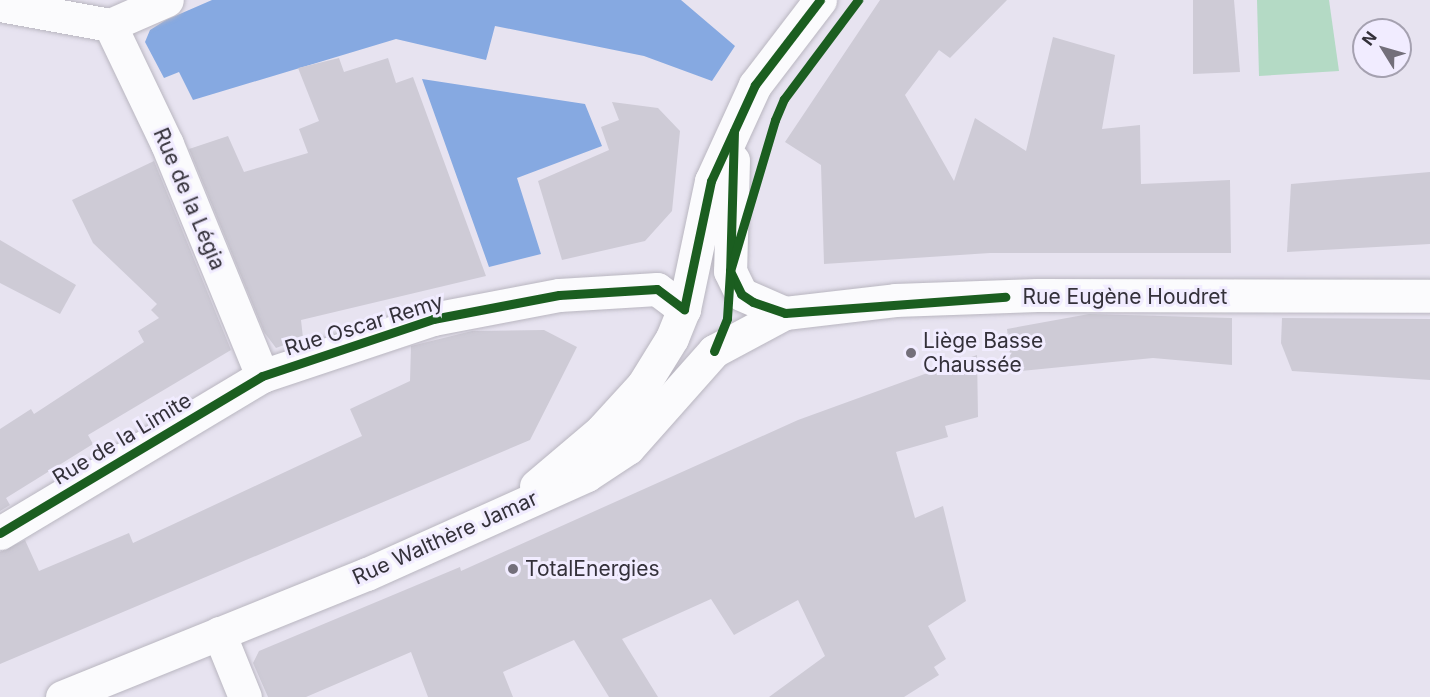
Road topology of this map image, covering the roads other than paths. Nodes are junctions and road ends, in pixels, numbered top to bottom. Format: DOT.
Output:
graph roads {
  1 [pos="167,0"];
  2 [pos="820,0"];
  3 [pos="0,5"];
  4 [pos="110,25"];
  5 [pos="734,131"];
  6 [pos="1430,296"];
  7 [pos="684,309"];
  8 [pos="785,313"];
  9 [pos="262,376"];
  10 [pos="515,506"];
  11 [pos="0,533"];
  12 [pos="219,633"];
  13 [pos="62,697"];
  14 [pos="245,697"];
  1 -- 4 [label="main road"];
  2 -- 5 [label="main road"];
  3 -- 4 [label="main road"];
  4 -- 9 [label="main road, Rue de la Légia"];
  5 -- 7 [label="main road"];
  5 -- 8 [label="main road"];
  6 -- 8 [label="main road, Rue Eugène Houdret"];
  7 -- 9 [label="main road, Rue Oscar Remy"];
  7 -- 10 [label="main road"];
  8 -- 10 [label="main road, Rue Walthère Jamar"];
  9 -- 11 [label="main road, Rue de la Limite"];
  10 -- 12 [label="main road, Rue Walthère Jamar"];
  12 -- 13 [label="main road, Rue Walthère Jamar"];
  12 -- 14 [label="main road"];
}
